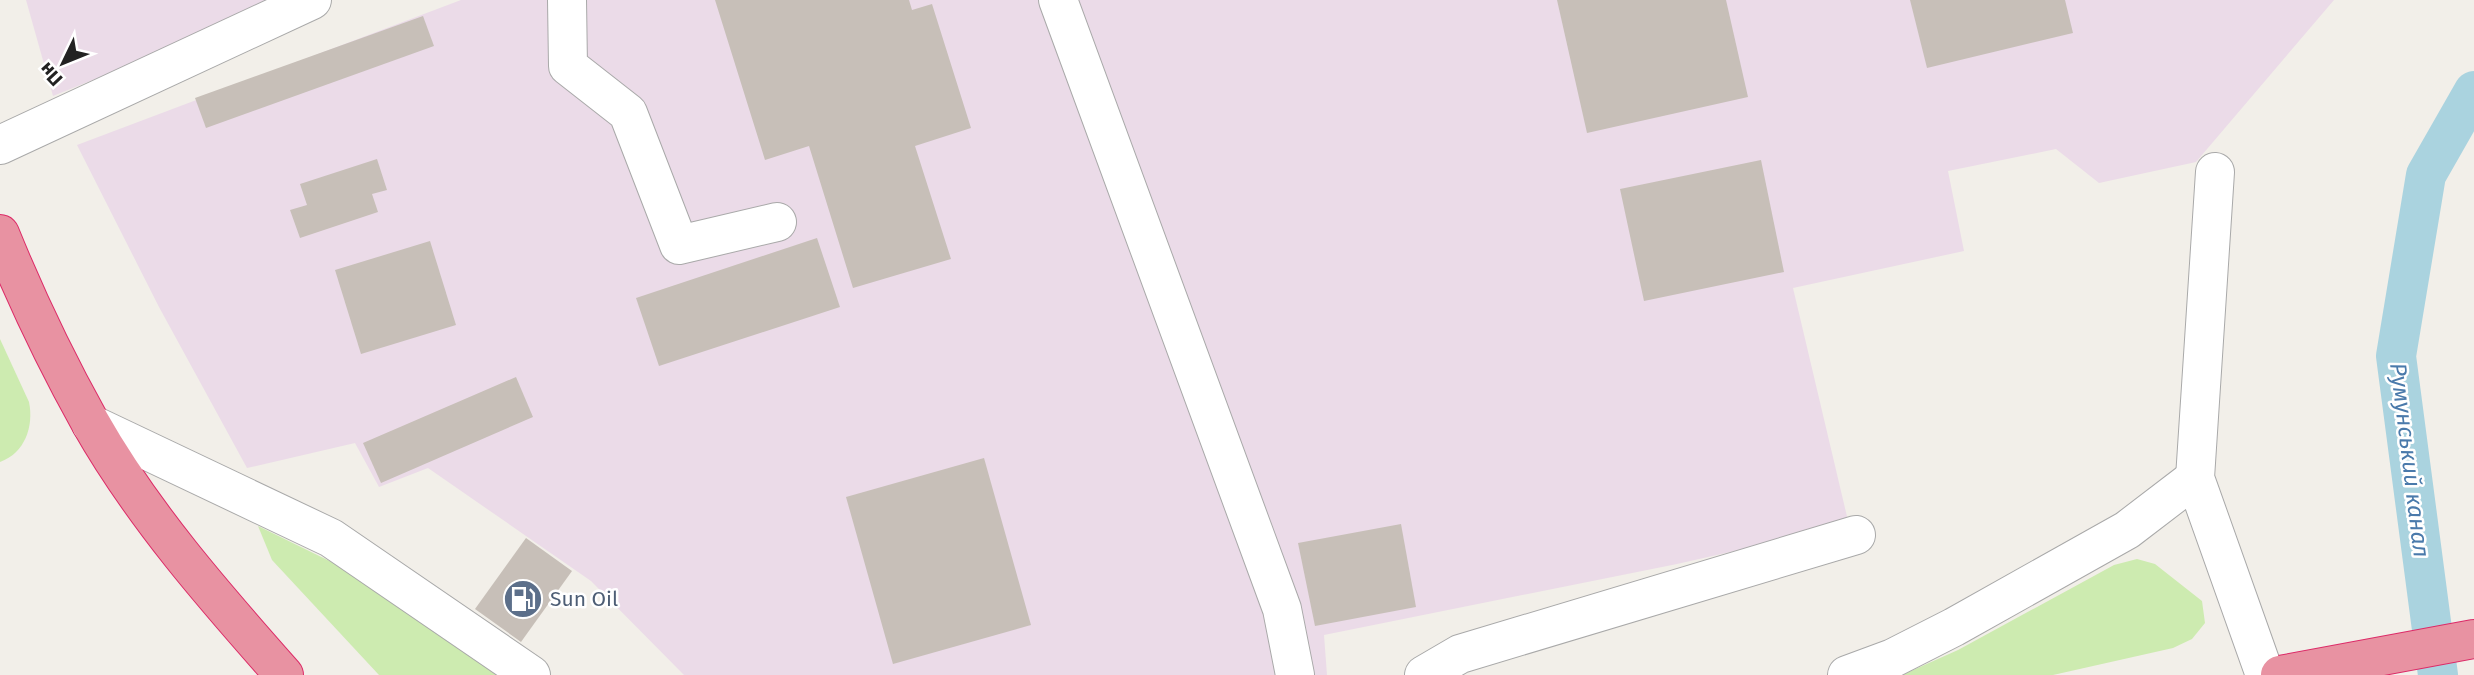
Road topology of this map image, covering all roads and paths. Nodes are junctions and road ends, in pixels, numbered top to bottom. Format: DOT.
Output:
graph roads {
  1 [pos="312,0"];
  2 [pos="567,0"];
  3 [pos="1058,0"];
  4 [pos="0,145"];
  5 [pos="2215,172"];
  6 [pos="777,222"];
  7 [pos="0,234"];
  8 [pos="91,424"];
  9 [pos="2195,478"];
  10 [pos="1856,535"];
  11 [pos="2474,639"];
  12 [pos="284,675"];
  13 [pos="531,675"];
  14 [pos="1295,675"];
  15 [pos="1423,675"];
  16 [pos="1847,675"];
  17 [pos="2265,675"];
  18 [pos="2280,675"];
  1 -- 4 [label="lane"];
  2 -- 6 [label="lane"];
  3 -- 14 [label="lane"];
  5 -- 9 [label="lane"];
  7 -- 8 [label="highway"];
  8 -- 12 [label="highway"];
  8 -- 13 [label="lane"];
  9 -- 16 [label="lane"];
  9 -- 17 [label="lane"];
  10 -- 15 [label="lane"];
  11 -- 18 [label="highway"];
}
